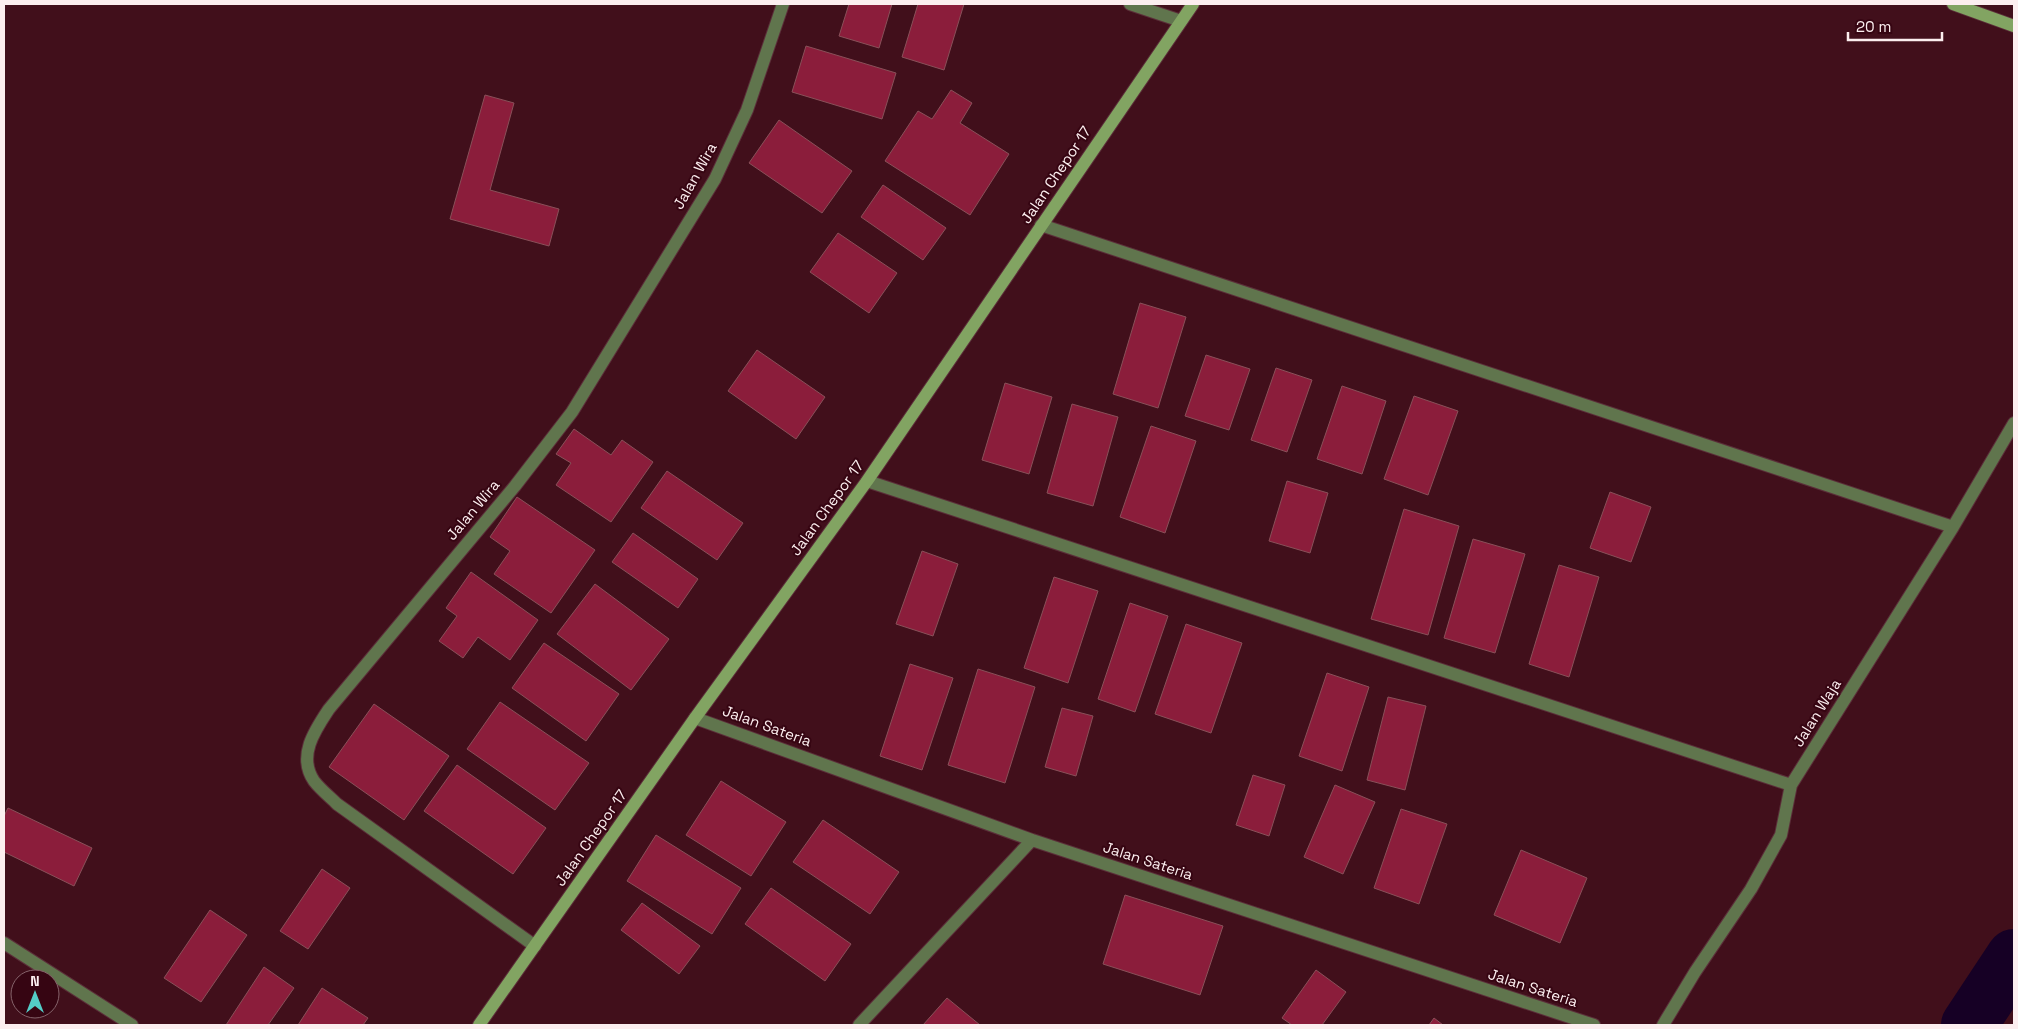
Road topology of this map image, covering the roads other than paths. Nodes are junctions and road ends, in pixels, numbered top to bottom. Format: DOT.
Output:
graph roads {
  1 [pos="783,4"];
  2 [pos="1130,4"];
  3 [pos="1192,4"];
  4 [pos="1953,4"];
  5 [pos="1181,21"];
  6 [pos="2014,26"];
  7 [pos="1041,225"];
  8 [pos="2014,423"];
  9 [pos="867,481"];
  10 [pos="1953,527"];
  11 [pos="695,718"];
  12 [pos="1790,785"];
  13 [pos="1032,840"];
  14 [pos="4,943"];
  15 [pos="535,946"];
  16 [pos="132,1025"];
  17 [pos="479,1025"];
  18 [pos="859,1025"];
  19 [pos="1594,1025"];
  20 [pos="1663,1025"];
  1 -- 15 [label="street, Jalan Wira"];
  2 -- 5 [label="street"];
  3 -- 5 [label="street, Jalan Chepor 17"];
  4 -- 6 [label="street"];
  5 -- 7 [label="street, Jalan Chepor 17"];
  7 -- 9 [label="street, Jalan Chepor 17"];
  7 -- 10 [label="street"];
  8 -- 10 [label="street, Jalan Waja"];
  9 -- 11 [label="street, Jalan Chepor 17"];
  9 -- 12 [label="street"];
  10 -- 12 [label="street, Jalan Waja"];
  11 -- 13 [label="street, Jalan Sateria"];
  11 -- 15 [label="street, Jalan Chepor 17"];
  12 -- 20 [label="street, Jalan Waja"];
  13 -- 18 [label="street"];
  13 -- 19 [label="street, Jalan Sateria"];
  14 -- 16 [label="street"];
  15 -- 17 [label="street, Jalan Chepor 17"];
}
